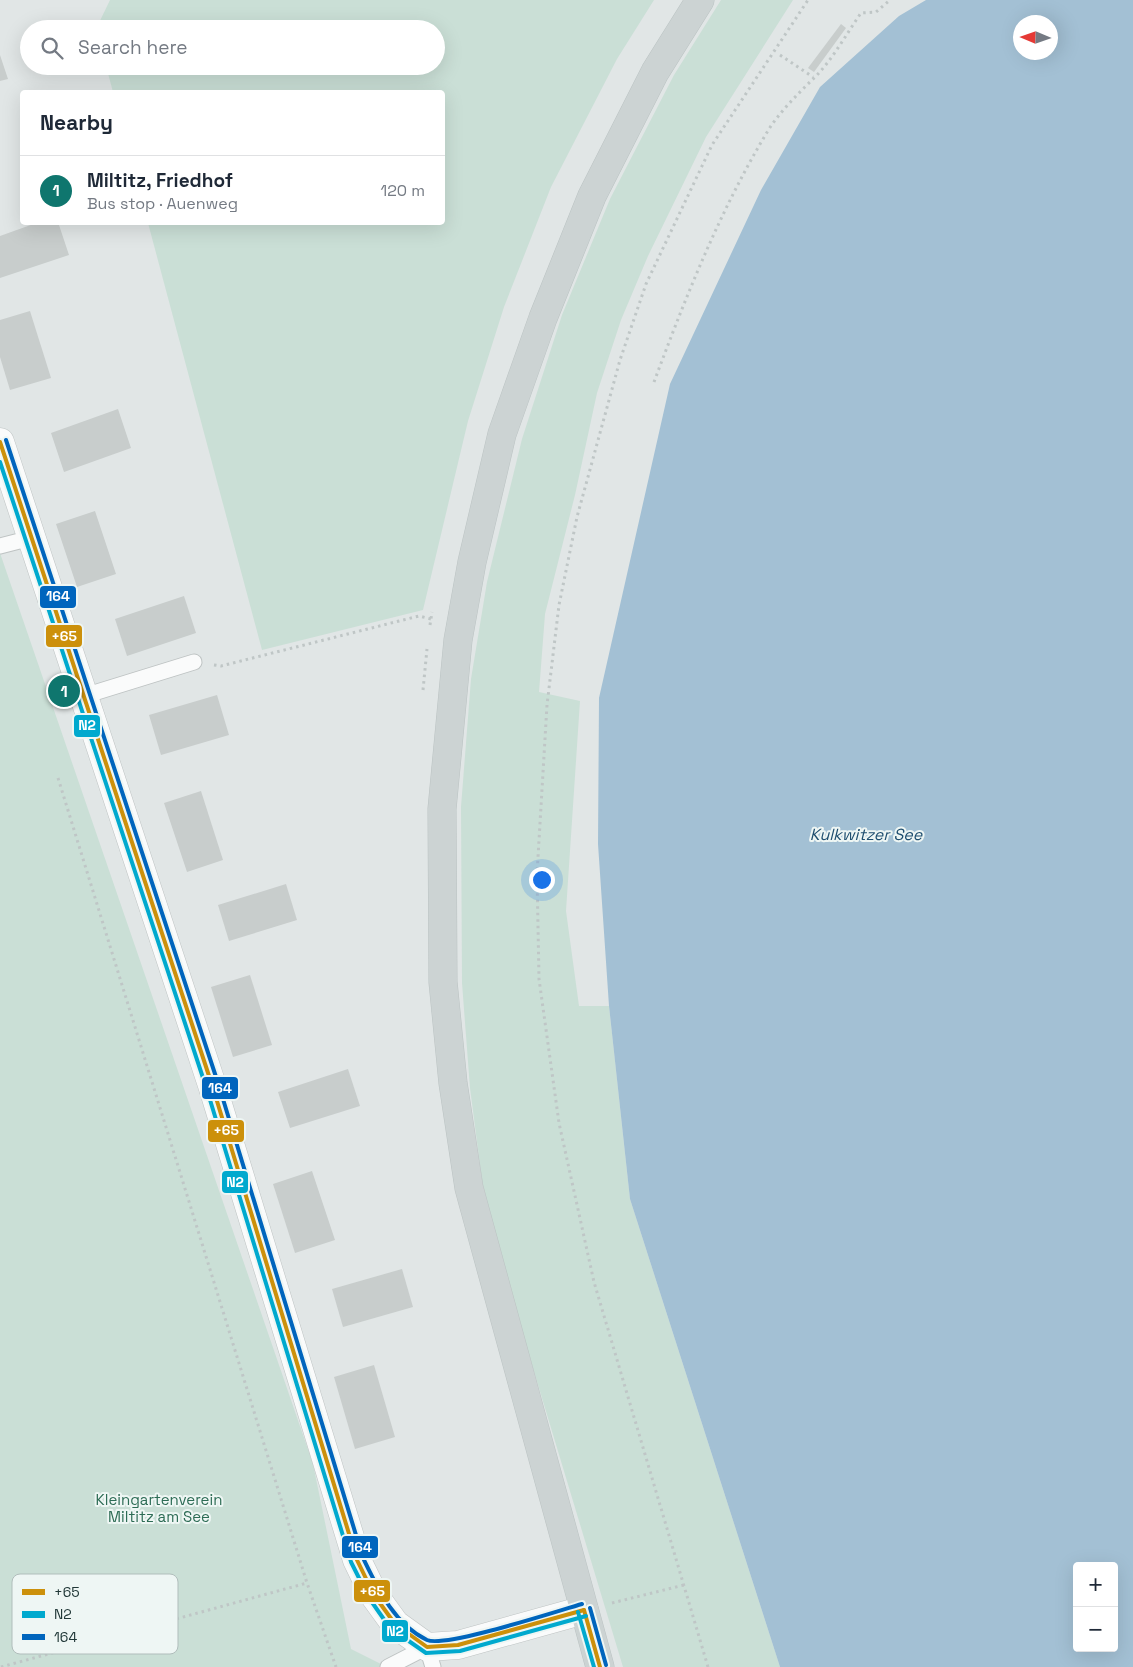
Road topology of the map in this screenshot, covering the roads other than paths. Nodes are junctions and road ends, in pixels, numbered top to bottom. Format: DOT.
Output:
graph roads {
  1 [pos="700,0"];
  2 [pos="0,442"];
  3 [pos="31,538"];
  4 [pos="0,546"];
  5 [pos="194,662"];
  6 [pos="84,696"];
  7 [pos="584,1610"];
  8 [pos="430,1657"];
  9 [pos="388,1667"];
  10 [pos="600,1667"];
  1 -- 7 [label="main road"];
  2 -- 3 [label="street"];
  3 -- 4 [label="lane"];
  3 -- 6 [label="street"];
  5 -- 6 [label="lane"];
  6 -- 8 [label="street"];
  7 -- 8 [label="street"];
  7 -- 10 [label="main road"];
  8 -- 9 [label="lane"];
}
